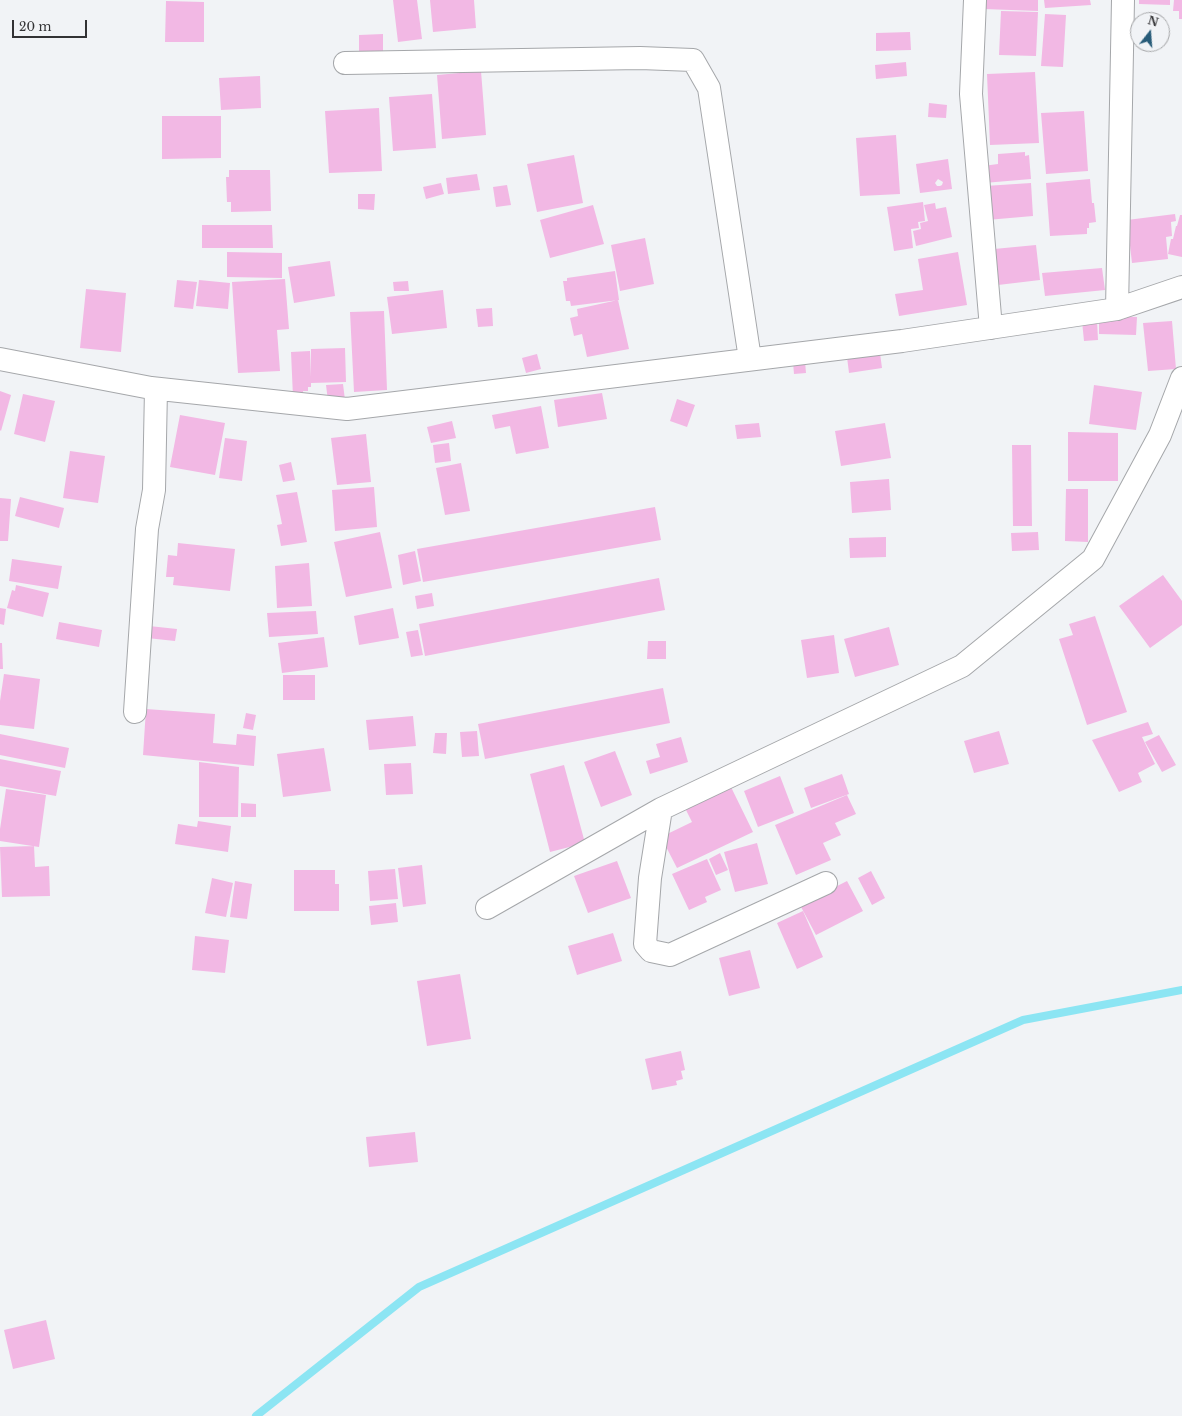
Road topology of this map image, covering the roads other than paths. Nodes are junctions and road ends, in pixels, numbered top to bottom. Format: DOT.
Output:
graph roads {
  1 [pos="974,0"];
  2 [pos="1123,0"];
  3 [pos="345,63"];
  4 [pos="1182,287"];
  5 [pos="1117,309"];
  6 [pos="991,328"];
  7 [pos="0,359"];
  8 [pos="750,359"];
  9 [pos="1182,378"];
  10 [pos="156,389"];
  11 [pos="135,712"];
  12 [pos="661,809"];
  13 [pos="826,883"];
  14 [pos="486,908"];
  1 -- 6 [label="street"];
  2 -- 5 [label="street"];
  3 -- 8 [label="street"];
  4 -- 5 [label="street"];
  5 -- 6 [label="street"];
  6 -- 8 [label="street"];
  7 -- 10 [label="street"];
  8 -- 10 [label="street"];
  9 -- 12 [label="street"];
  10 -- 11 [label="street"];
  12 -- 13 [label="street"];
  12 -- 14 [label="street"];
}
